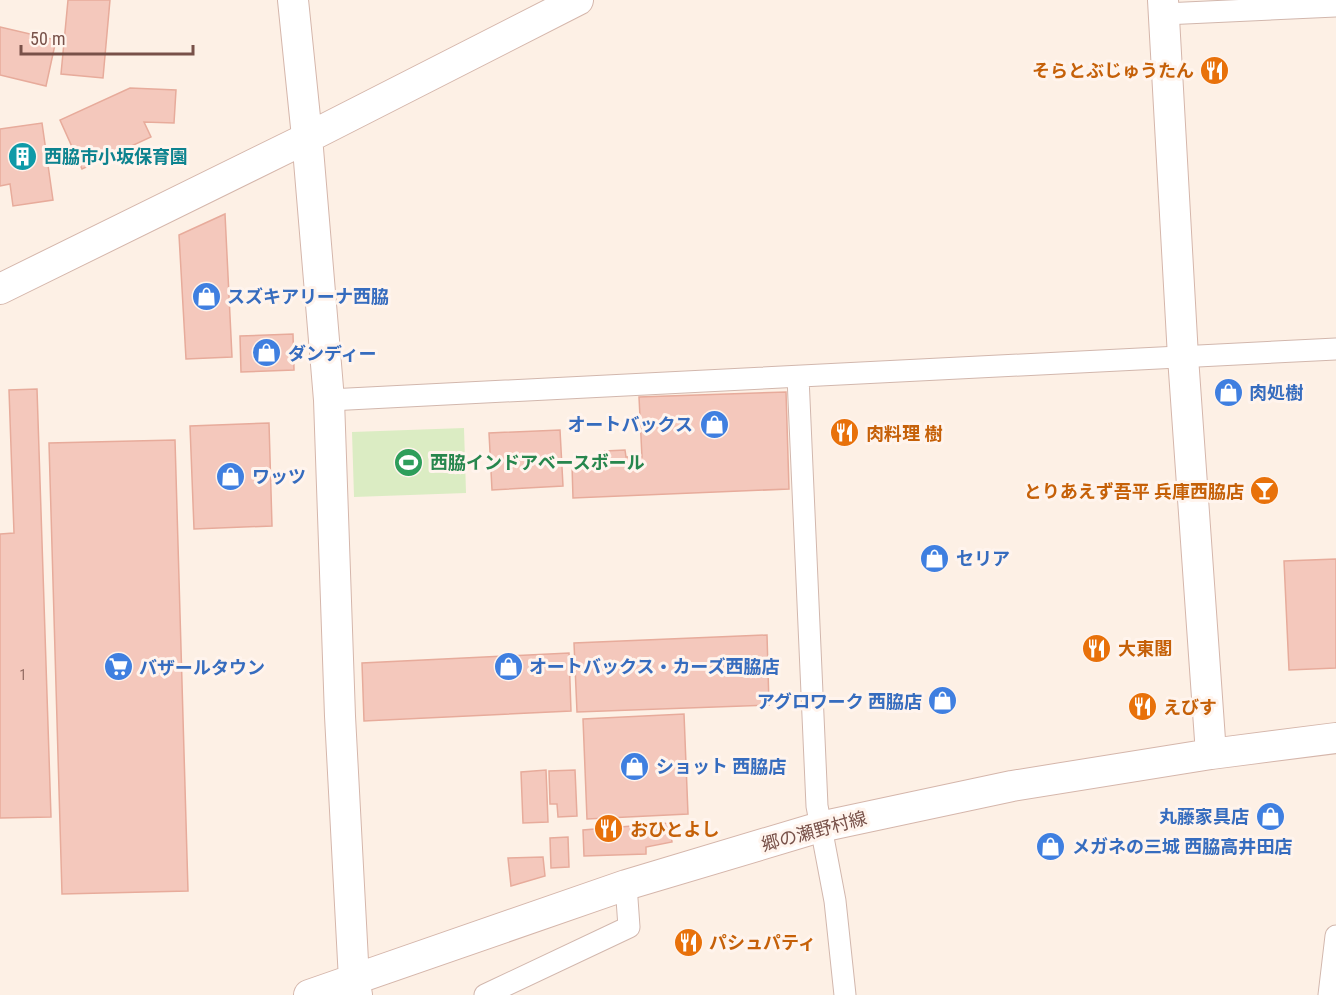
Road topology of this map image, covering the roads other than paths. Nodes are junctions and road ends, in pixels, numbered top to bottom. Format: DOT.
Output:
graph roads {
  1 [pos="293,0"];
  2 [pos="578,0"];
  3 [pos="1336,6"];
  4 [pos="1163,7"];
  5 [pos="307,137"];
  6 [pos="0,289"];
  7 [pos="1336,348"];
  8 [pos="1183,357"];
  9 [pos="798,377"];
  10 [pos="329,400"];
  11 [pos="1336,738"];
  12 [pos="1211,754"];
  13 [pos="820,827"];
  14 [pos="626,885"];
  15 [pos="1336,936"];
  16 [pos="356,988"];
  17 [pos="309,995"];
  18 [pos="485,995"];
  19 [pos="845,995"];
  20 [pos="1329,995"];
  1 -- 5 [label="street"];
  2 -- 5 [label="street"];
  3 -- 4 [label="street"];
  4 -- 8 [label="street"];
  5 -- 6 [label="street"];
  5 -- 10 [label="street"];
  7 -- 8 [label="street"];
  8 -- 9 [label="street"];
  8 -- 12 [label="street"];
  9 -- 10 [label="street"];
  9 -- 13 [label="street"];
  10 -- 16 [label="street"];
  11 -- 12 [label="street, 郷の瀬野村線"];
  12 -- 13 [label="street, 郷の瀬野村線"];
  13 -- 14 [label="street, 郷の瀬野村線"];
  13 -- 19 [label="street"];
  14 -- 16 [label="street, 郷の瀬野村線"];
  14 -- 18 [label="street"];
  15 -- 20 [label="street"];
  16 -- 17 [label="street, 郷の瀬野村線"];
}
